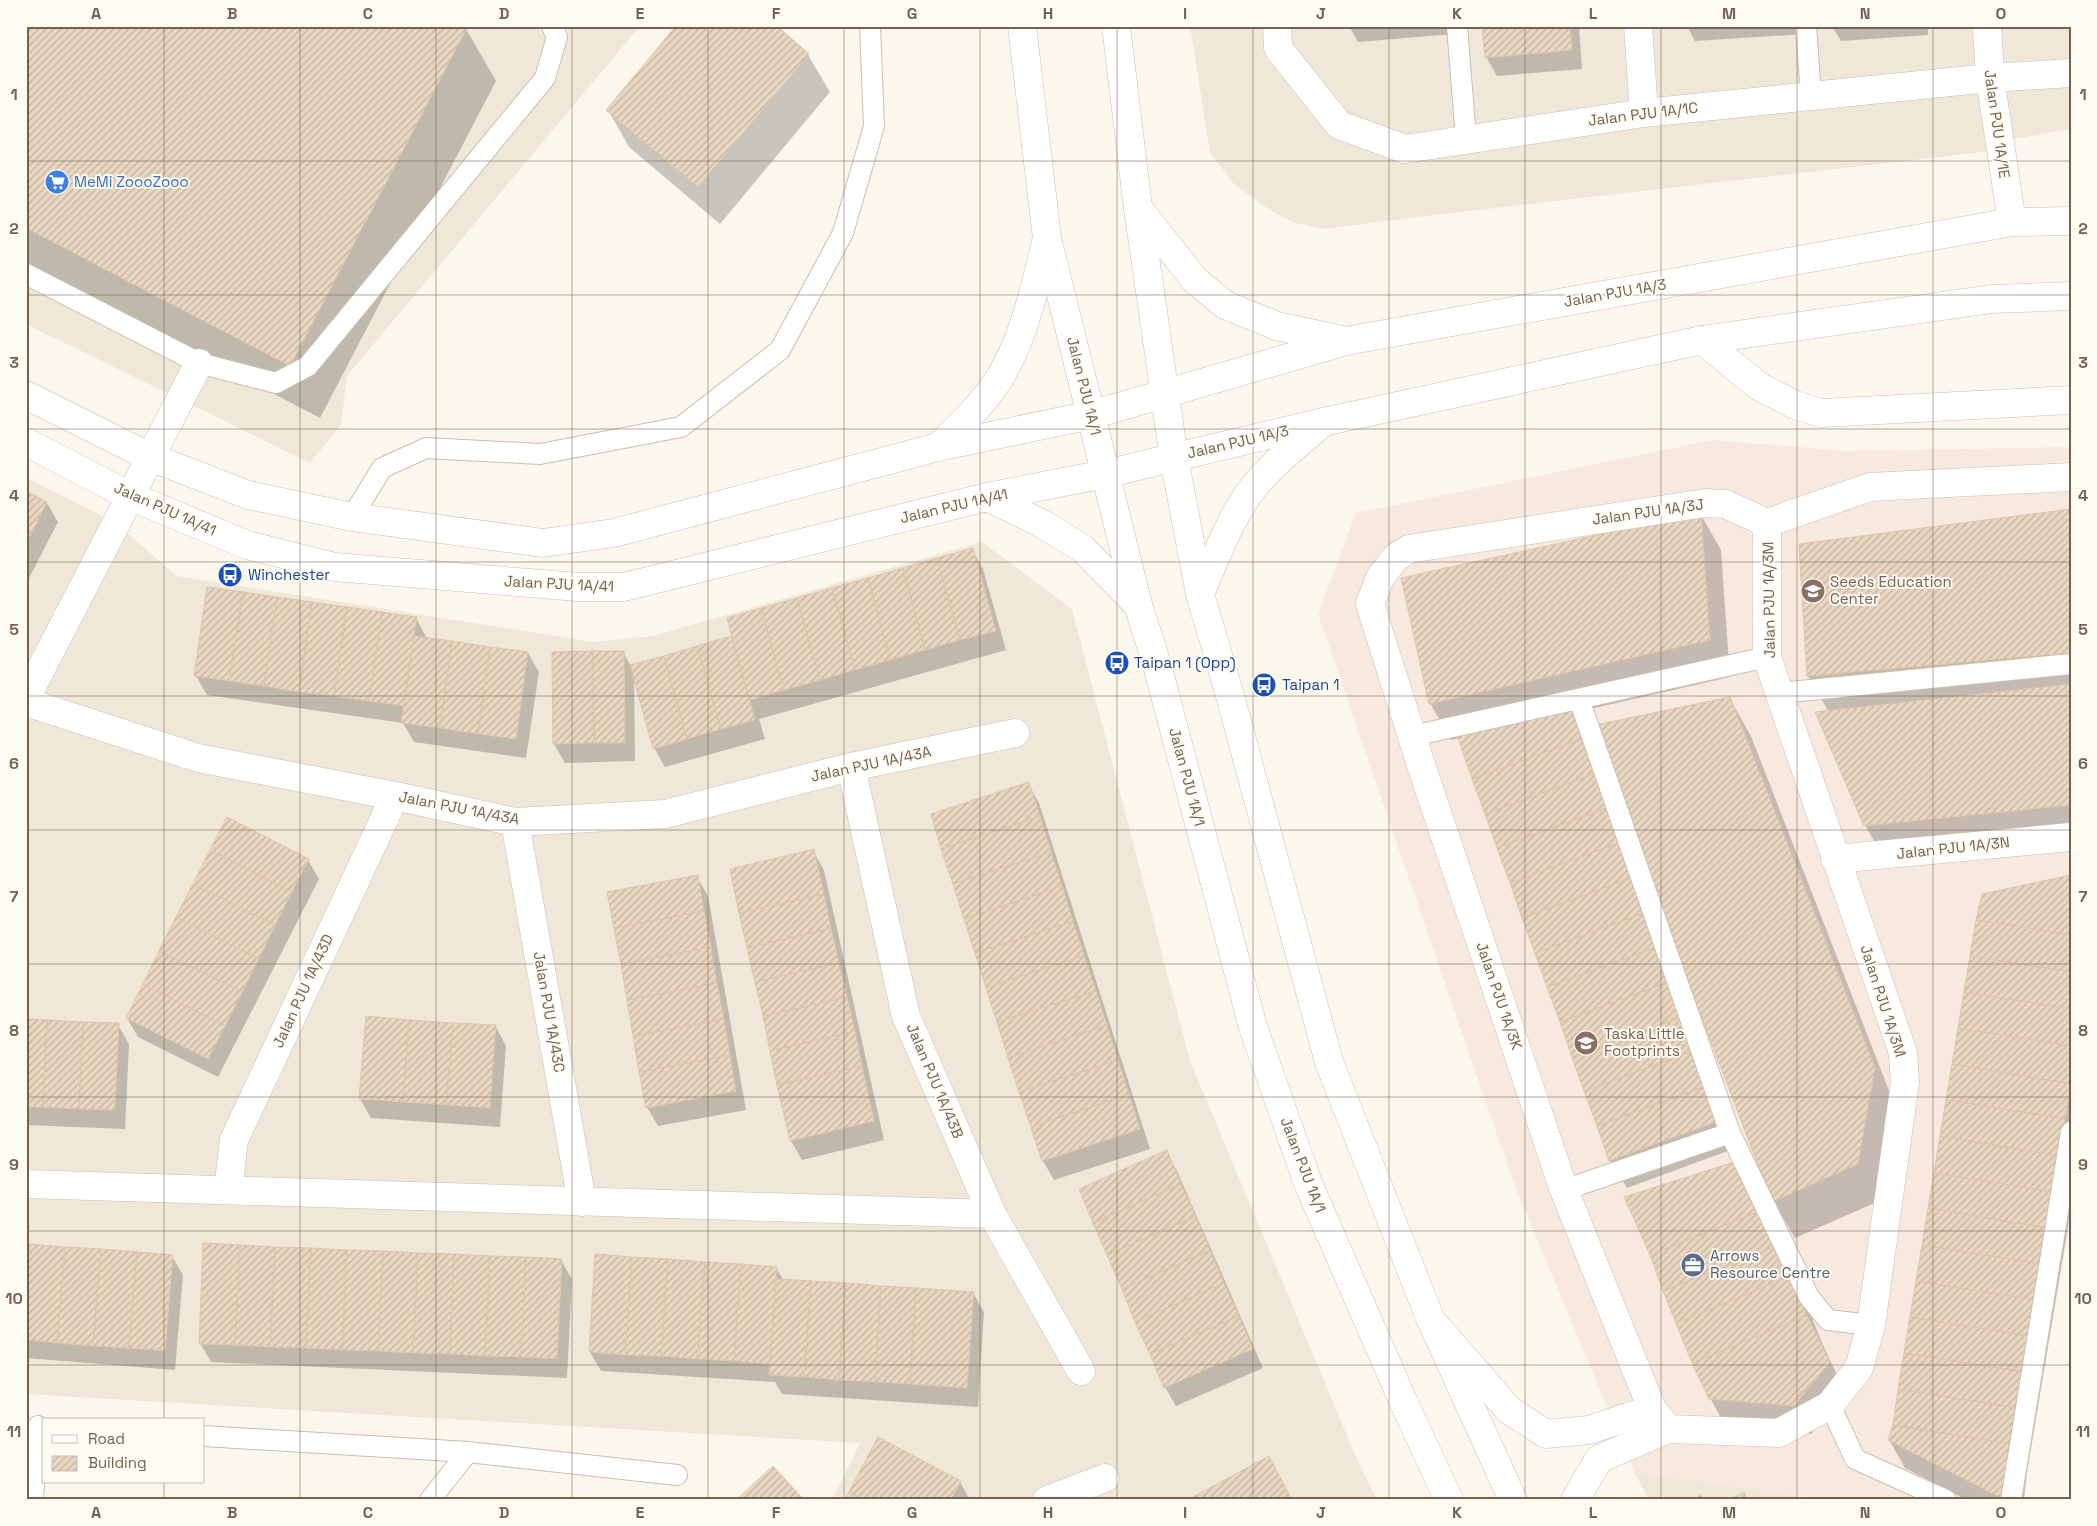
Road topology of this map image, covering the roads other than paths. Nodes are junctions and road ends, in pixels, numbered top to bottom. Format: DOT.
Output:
graph roads {
  1 [pos="552,26"];
  2 [pos="870,26"];
  3 [pos="1022,26"];
  4 [pos="1116,26"];
  5 [pos="1278,26"];
  6 [pos="1457,26"];
  7 [pos="1638,26"];
  8 [pos="1806,26"];
  9 [pos="1987,26"];
  10 [pos="2071,73"];
  11 [pos="1990,78"];
  12 [pos="1811,96"];
  13 [pos="1644,113"];
  14 [pos="1466,139"];
  15 [pos="1138,208"];
  16 [pos="2071,221"];
  17 [pos="2012,222"];
  18 [pos="1047,238"];
  19 [pos="26,274"];
  20 [pos="2071,296"];
  21 [pos="1702,340"];
  22 [pos="1346,341"];
  23 [pos="199,363"];
  24 [pos="1166,394"];
  25 [pos="26,395"];
  26 [pos="2071,400"];
  27 [pos="1091,415"];
  28 [pos="1323,422"];
  29 [pos="26,442"];
  30 [pos="938,447"];
  31 [pos="150,458"];
  32 [pos="1174,458"];
  33 [pos="1105,474"];
  34 [pos="2071,477"];
  35 [pos="130,496"];
  36 [pos="987,497"];
  37 [pos="352,517"];
  38 [pos="1767,523"];
  39 [pos="1380,578"];
  40 [pos="1200,594"];
  41 [pos="1138,605"];
  42 [pos="1767,657"];
  43 [pos="2071,664"];
  44 [pos="1780,693"];
  45 [pos="1579,699"];
  46 [pos="26,700"];
  47 [pos="1015,733"];
  48 [pos="1412,736"];
  49 [pos="851,766"];
  50 [pos="395,796"];
  51 [pos="516,822"];
  52 [pos="2071,837"];
  53 [pos="1835,859"];
  54 [pos="2071,1132"];
  55 [pos="1730,1133"];
  56 [pos="26,1184"];
  57 [pos="228,1190"];
  58 [pos="1564,1190"];
  59 [pos="582,1202"];
  60 [pos="992,1214"];
  61 [pos="1430,1318"];
  62 [pos="1871,1325"];
  63 [pos="1081,1371"];
  64 [pos="1830,1405"];
  65 [pos="1660,1419"];
  66 [pos="36,1426"];
  67 [pos="205,1436"];
  68 [pos="468,1452"];
  69 [pos="677,1475"];
  70 [pos="1105,1478"];
  71 [pos="33,1500"];
  72 [pos="430,1500"];
  73 [pos="1047,1500"];
  74 [pos="1450,1500"];
  75 [pos="1512,1500"];
  76 [pos="1575,1500"];
  77 [pos="1946,1500"];
  78 [pos="2012,1500"];
  1 -- 23 [label="lane"];
  2 -- 37 [label="lane"];
  3 -- 18 [label="street, Jalan PJU 1A/1"];
  4 -- 15 [label="street"];
  5 -- 14 [label="street, Jalan PJU 1A/1C"];
  6 -- 14 [label="lane"];
  7 -- 13 [label="street"];
  8 -- 12 [label="lane"];
  9 -- 11 [label="street, Jalan PJU 1A/1E"];
  10 -- 11 [label="street, Jalan PJU 1A/1C"];
  11 -- 12 [label="street, Jalan PJU 1A/1C"];
  11 -- 17 [label="street, Jalan PJU 1A/1E"];
  12 -- 13 [label="street, Jalan PJU 1A/1C"];
  13 -- 14 [label="street, Jalan PJU 1A/1C"];
  15 -- 22 [label="street"];
  15 -- 24 [label="street"];
  16 -- 17 [label="street, Jalan PJU 1A/3"];
  17 -- 22 [label="street, Jalan PJU 1A/3"];
  18 -- 27 [label="street, Jalan PJU 1A/1"];
  18 -- 30 [label="street"];
  19 -- 23 [label="lane"];
  20 -- 21 [label="street, Jalan PJU 1A/3"];
  21 -- 26 [label="street"];
  21 -- 28 [label="street, Jalan PJU 1A/3"];
  22 -- 24 [label="street, Jalan PJU 1A/3"];
  23 -- 31 [label="street"];
  24 -- 27 [label="street, Jalan PJU 1A/3"];
  24 -- 32 [label="street"];
  25 -- 31 [label="street"];
  27 -- 30 [label="street"];
  27 -- 33 [label="street, Jalan PJU 1A/1"];
  28 -- 32 [label="street, Jalan PJU 1A/3"];
  28 -- 40 [label="street"];
  29 -- 35 [label="street, Jalan PJU 1A/41"];
  30 -- 37 [label="street"];
  31 -- 35 [label="street"];
  31 -- 37 [label="street"];
  32 -- 33 [label="street, Jalan PJU 1A/3"];
  32 -- 40 [label="street"];
  33 -- 36 [label="street, Jalan PJU 1A/41"];
  33 -- 41 [label="street, Jalan PJU 1A/1"];
  34 -- 38 [label="street"];
  35 -- 36 [label="street, Jalan PJU 1A/41"];
  35 -- 46 [label="street"];
  36 -- 41 [label="street"];
  38 -- 39 [label="street, Jalan PJU 1A/3J"];
  38 -- 42 [label="street, Jalan PJU 1A/3M"];
  39 -- 48 [label="street, Jalan PJU 1A/3K"];
  40 -- 61 [label="street"];
  41 -- 74 [label="street, Jalan PJU 1A/1"];
  42 -- 44 [label="street, Jalan PJU 1A/3M"];
  42 -- 45 [label="lane"];
  43 -- 44 [label="lane"];
  44 -- 53 [label="street, Jalan PJU 1A/3M"];
  45 -- 48 [label="lane"];
  45 -- 55 [label="lane"];
  46 -- 50 [label="street, Jalan PJU 1A/43A"];
  47 -- 49 [label="street, Jalan PJU 1A/43A"];
  48 -- 58 [label="street, Jalan PJU 1A/3K"];
  49 -- 51 [label="street, Jalan PJU 1A/43A"];
  49 -- 60 [label="street, Jalan PJU 1A/43B"];
  50 -- 51 [label="street, Jalan PJU 1A/43A"];
  50 -- 57 [label="street, Jalan PJU 1A/43D"];
  51 -- 59 [label="street, Jalan PJU 1A/43C"];
  52 -- 53 [label="street, Jalan PJU 1A/3N"];
  53 -- 62 [label="street, Jalan PJU 1A/3M"];
  54 -- 78 [label="lane"];
  55 -- 58 [label="lane"];
  55 -- 62 [label="lane"];
  56 -- 57 [label="street"];
  57 -- 59 [label="street"];
  58 -- 65 [label="street, Jalan PJU 1A/3K"];
  59 -- 60 [label="street"];
  60 -- 63 [label="street, Jalan PJU 1A/43B"];
  61 -- 65 [label="street"];
  61 -- 75 [label="street"];
  62 -- 64 [label="street, Jalan PJU 1A/3M"];
  64 -- 65 [label="street, Jalan PJU 1A/3M"];
  64 -- 77 [label="lane"];
  65 -- 76 [label="street"];
  66 -- 71 [label="lane"];
  67 -- 68 [label="lane"];
  68 -- 69 [label="lane"];
  68 -- 72 [label="lane"];
  70 -- 73 [label="street"];
}
